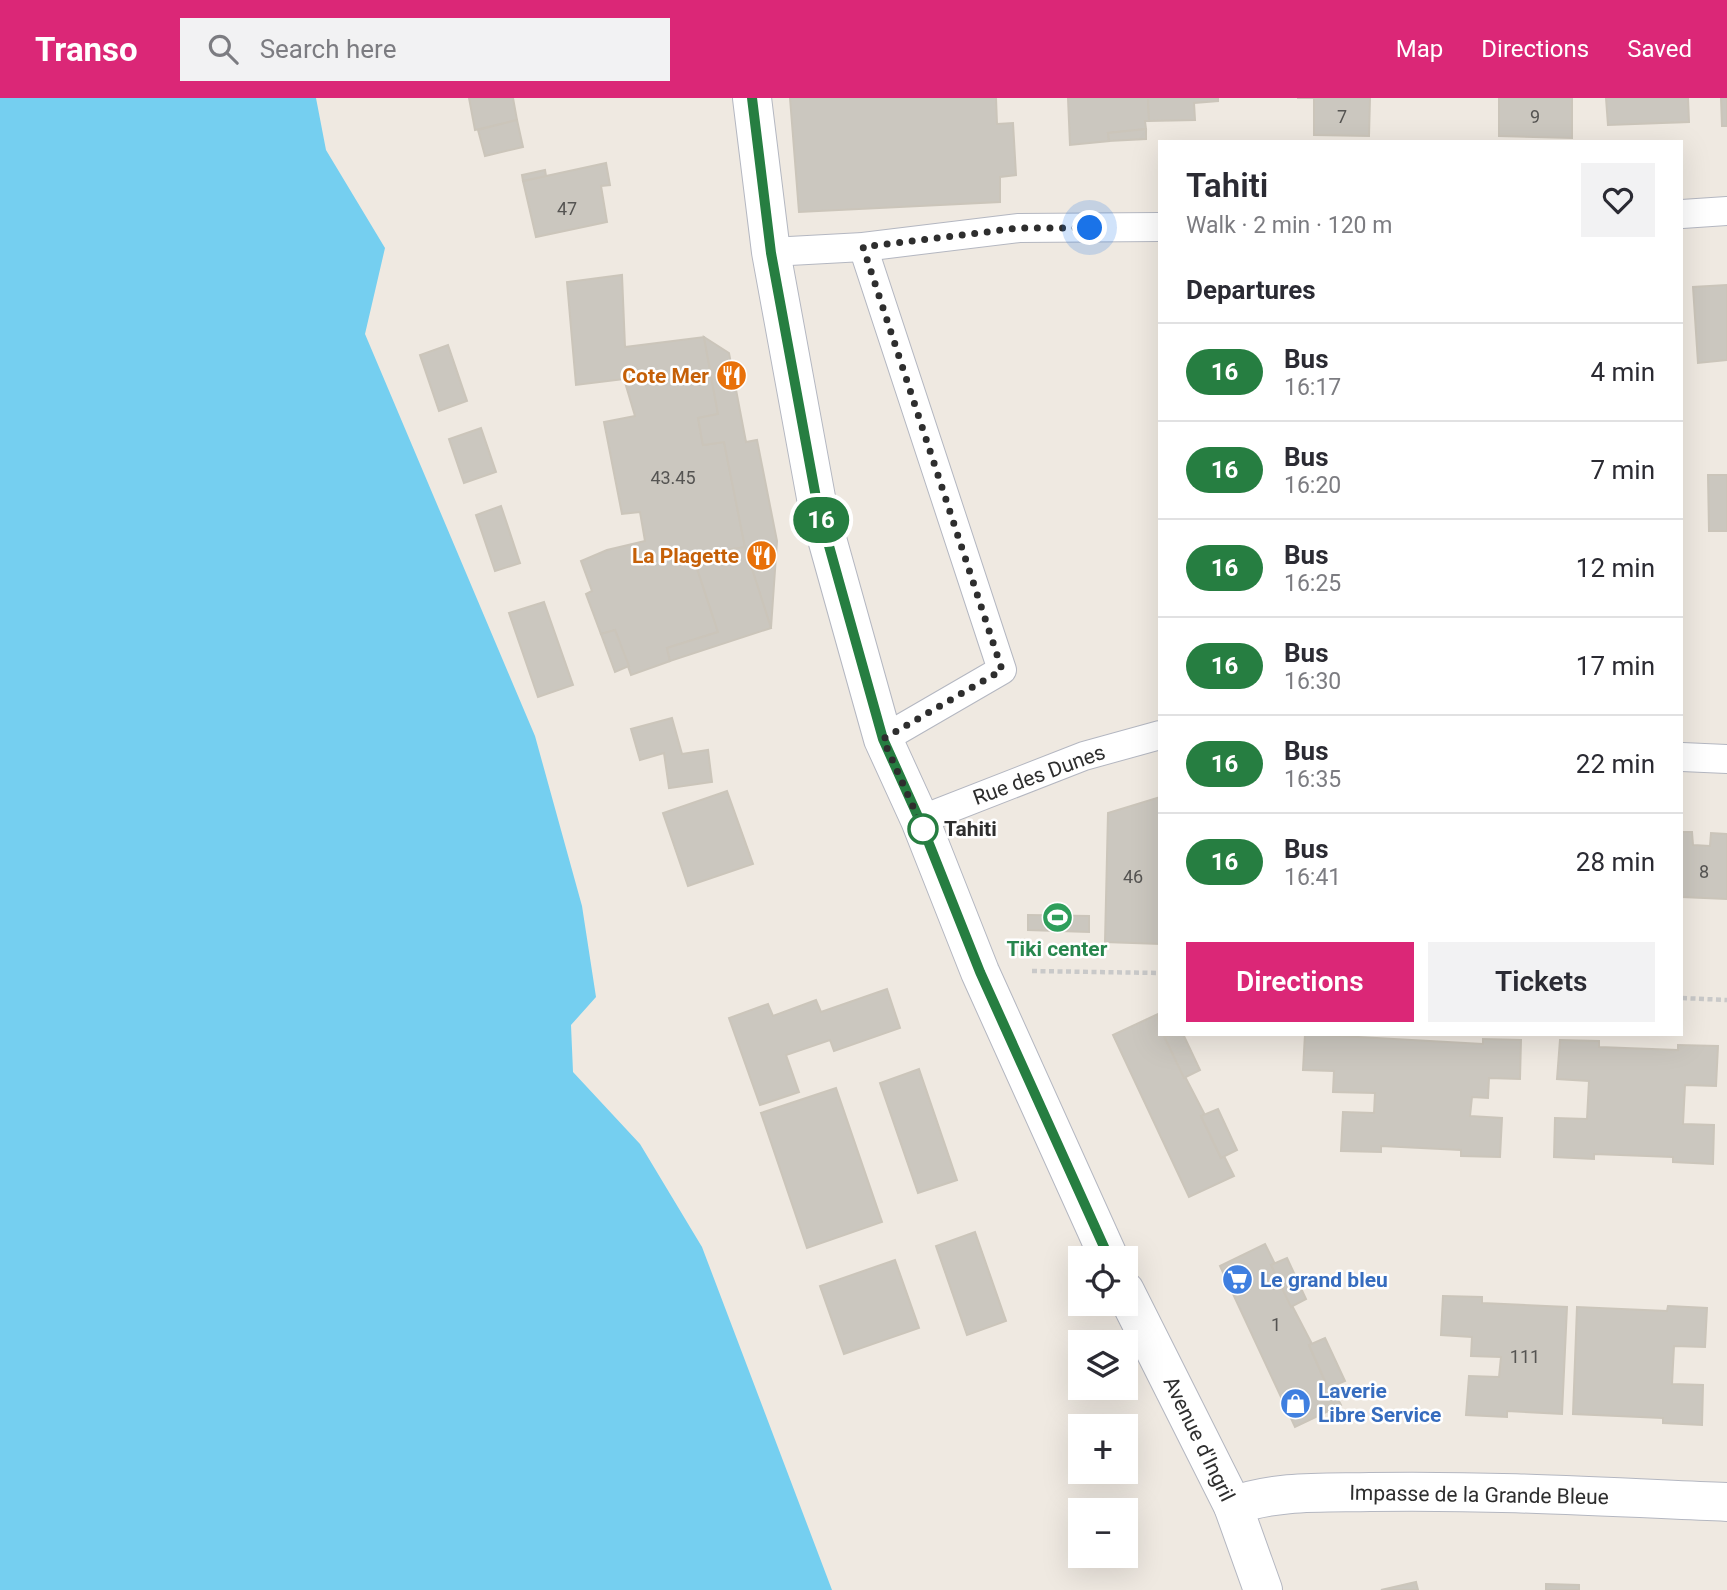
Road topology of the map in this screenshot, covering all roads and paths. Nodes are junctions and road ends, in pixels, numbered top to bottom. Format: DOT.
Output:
graph roads {
  1 [pos="752,98"];
  2 [pos="1727,211"];
  3 [pos="1683,214"];
  4 [pos="1158,227"];
  5 [pos="863,247"];
  6 [pos="771,253"];
  7 [pos="1158,736"];
  8 [pos="883,739"];
  9 [pos="1683,757"];
  10 [pos="1727,759"];
  11 [pos="920,821"];
  12 [pos="980,972"];
  13 [pos="1158,973"];
  14 [pos="1683,998"];
  15 [pos="1727,1000"];
  16 [pos="1104,1246"];
  17 [pos="1137,1316"];
  18 [pos="1727,1502"];
  19 [pos="1233,1506"];
  20 [pos="1263,1590"];
  1 -- 6 [label="street"];
  2 -- 3 [label="lane"];
  4 -- 5 [label="lane"];
  5 -- 6 [label="lane"];
  5 -- 8 [label="lane"];
  6 -- 8 [label="street"];
  7 -- 11 [label="lane, Rue des Dunes"];
  8 -- 11 [label="street"];
  9 -- 10 [label="lane"];
  11 -- 12 [label="street"];
  12 -- 13 [label="path"];
  12 -- 16 [label="street"];
  14 -- 15 [label="path"];
  17 -- 19 [label="street, Avenue d'Ingril"];
  18 -- 19 [label="street, Impasse de la Grande Bleue"];
  19 -- 20 [label="street, Avenue d'Ingril"];
}
